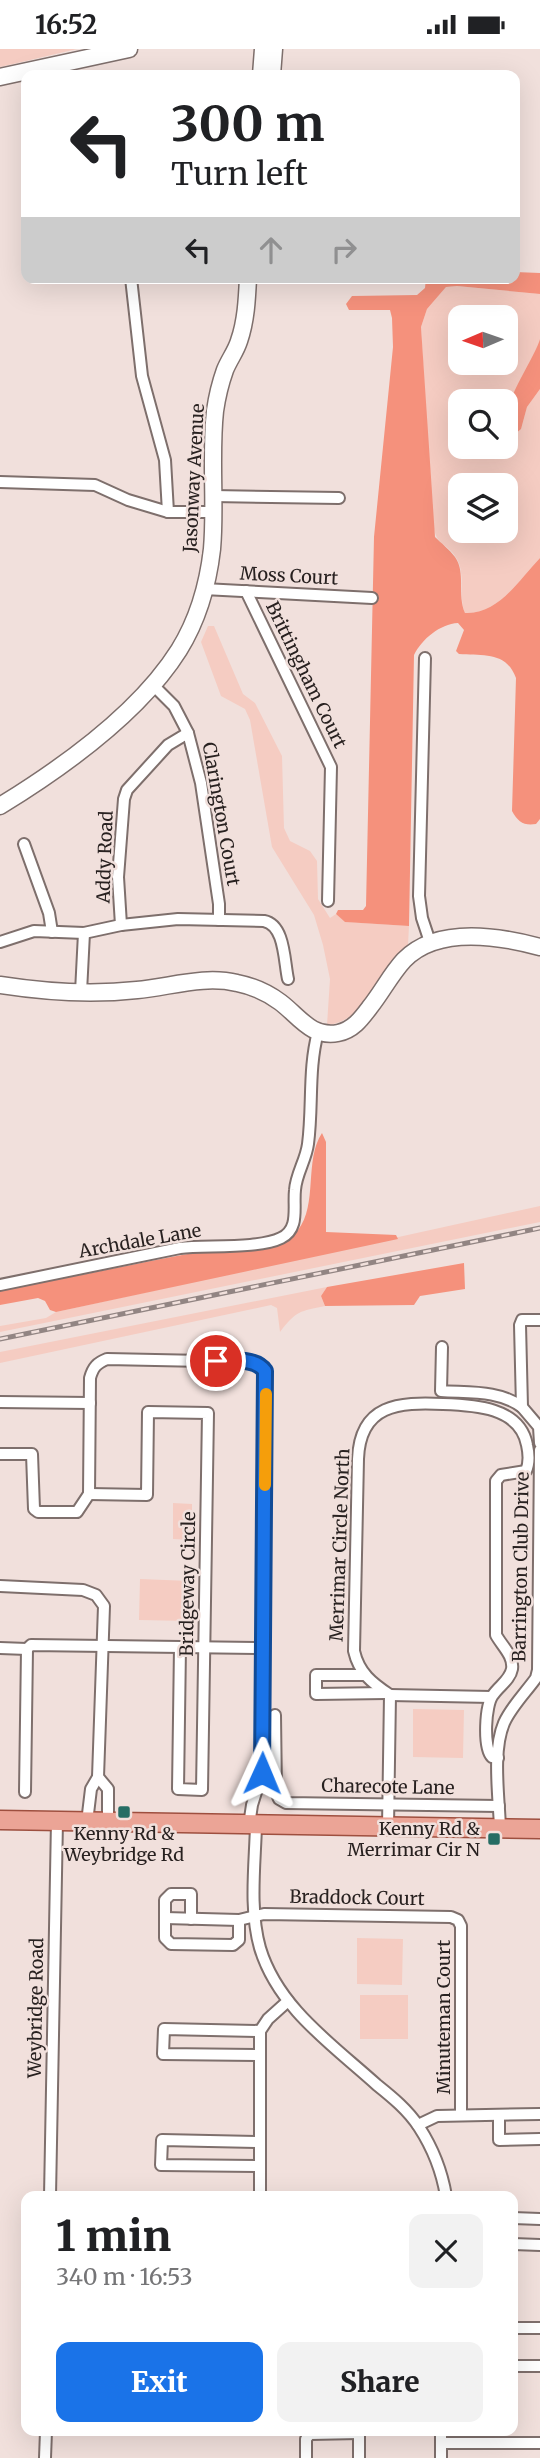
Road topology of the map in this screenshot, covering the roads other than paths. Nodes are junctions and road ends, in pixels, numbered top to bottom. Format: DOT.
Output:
graph roads {
  1 [pos="129,49"];
  2 [pos="263,49"];
  3 [pos="274,49"];
  4 [pos="32,70"];
  5 [pos="261,70"];
  6 [pos="272,70"];
  7 [pos="21,72"];
  8 [pos="0,77"];
  9 [pos="132,284"];
  10 [pos="248,284"];
  11 [pos="0,482"];
  12 [pos="213,496"];
  13 [pos="340,498"];
  14 [pos="168,512"];
  15 [pos="213,512"];
  16 [pos="204,589"];
  17 [pos="246,591"];
  18 [pos="372,598"];
  19 [pos="425,658"];
  20 [pos="152,684"];
  21 [pos="188,733"];
  22 [pos="0,806"];
  23 [pos="24,844"];
  24 [pos="328,901"];
  25 [pos="219,920"];
  26 [pos="121,925"];
  27 [pos="52,932"];
  28 [pos="83,933"];
  29 [pos="0,942"];
  30 [pos="430,942"];
  31 [pos="540,947"];
  32 [pos="288,979"];
  33 [pos="0,985"];
  34 [pos="81,992"];
  35 [pos="318,1032"];
  36 [pos="0,1285"];
  37 [pos="540,1320"];
  38 [pos="442,1346"];
  39 [pos="0,1402"];
  40 [pos="90,1403"];
  41 [pos="522,1407"];
  42 [pos="540,1416"];
  43 [pos="539,1427"];
  44 [pos="540,1443"];
  45 [pos="540,1450"];
  46 [pos="0,1454"];
  47 [pos="89,1494"];
  48 [pos="0,1586"];
  49 [pos="539,1637"];
  50 [pos="103,1646"];
  51 [pos="180,1647"];
  52 [pos="0,1648"];
  53 [pos="204,1648"];
  54 [pos="262,1648"];
  55 [pos="27,1649"];
  56 [pos="365,1675"];
  57 [pos="388,1694"];
  58 [pos="491,1697"];
  59 [pos="275,1714"];
  60 [pos="498,1758"];
  61 [pos="98,1777"];
  62 [pos="25,1792"];
  63 [pos="388,1805"];
  64 [pos="499,1806"];
  65 [pos="0,1820"];
  66 [pos="57,1821"];
  67 [pos="87,1822"];
  68 [pos="108,1822"];
  69 [pos="253,1825"];
  70 [pos="388,1827"];
  71 [pos="500,1828"];
  72 [pos="540,1829"];
  73 [pos="255,1917"];
  74 [pos="165,1918"];
  75 [pos="191,1919"];
  76 [pos="240,1920"];
  77 [pos="458,1920"];
  78 [pos="288,2001"];
  79 [pos="260,2031"];
  80 [pos="260,2055"];
  81 [pos="540,2114"];
  82 [pos="461,2115"];
  83 [pos="499,2115"];
  84 [pos="418,2125"];
  85 [pos="540,2139"];
  86 [pos="260,2142"];
  87 [pos="260,2166"];
  88 [pos="50,2191"];
  89 [pos="260,2191"];
  90 [pos="444,2191"];
  91 [pos="518,2218"];
  92 [pos="540,2218"];
  93 [pos="518,2245"];
  94 [pos="540,2245"];
  95 [pos="518,2328"];
  96 [pos="540,2328"];
  97 [pos="518,2366"];
  98 [pos="540,2366"];
  99 [pos="46,2436"];
  100 [pos="308,2436"];
  101 [pos="359,2436"];
  102 [pos="441,2436"];
  103 [pos="540,2442"];
  104 [pos="441,2443"];
  105 [pos="46,2458"];
  106 [pos="306,2458"];
  107 [pos="359,2458"];
  108 [pos="441,2458"];
  1 -- 4 [label="street"];
  2 -- 5 [label="street"];
  3 -- 6 [label="street"];
  7 -- 8 [label="street"];
  9 -- 14 [label="street"];
  10 -- 12 [label="street, Jasonway Avenue"];
  11 -- 14 [label="street"];
  12 -- 13 [label="street"];
  12 -- 15 [label="street, Jasonway Avenue"];
  14 -- 15 [label="street"];
  15 -- 16 [label="street, Jasonway Avenue"];
  16 -- 17 [label="street, Moss Court"];
  16 -- 20 [label="street, Jasonway Avenue"];
  17 -- 18 [label="street, Moss Court"];
  17 -- 24 [label="street, Brittingham Court"];
  19 -- 30 [label="street"];
  20 -- 21 [label="street, Clarington Court"];
  20 -- 22 [label="street, Jasonway Avenue"];
  21 -- 25 [label="street, Clarington Court"];
  21 -- 26 [label="street, Addy Road"];
  23 -- 27 [label="street"];
  25 -- 26 [label="street"];
  25 -- 32 [label="street"];
  26 -- 28 [label="street"];
  27 -- 28 [label="street"];
  27 -- 29 [label="street"];
  28 -- 34 [label="street"];
  30 -- 31 [label="street"];
  30 -- 35 [label="street"];
  33 -- 34 [label="street"];
  34 -- 35 [label="street"];
  35 -- 36 [label="street, Archdale Lane"];
  37 -- 41 [label="street"];
  38 -- 41 [label="street"];
  39 -- 40 [label="street"];
  40 -- 47 [label="street"];
  40 -- 54 [label="street"];
  41 -- 43 [label="street"];
  42 -- 43 [label="street"];
  43 -- 44 [label="street"];
  45 -- 49 [label="street, Barrington Club Drive"];
  46 -- 47 [label="street"];
  47 -- 53 [label="street, Bridgeway Circle"];
  48 -- 50 [label="street"];
  49 -- 60 [label="street, Barrington Club Drive"];
  50 -- 51 [label="street"];
  50 -- 55 [label="street"];
  50 -- 61 [label="street"];
  51 -- 53 [label="street"];
  51 -- 53 [label="street, Bridgeway Circle"];
  52 -- 55 [label="street"];
  53 -- 54 [label="street"];
  54 -- 69 [label="street"];
  55 -- 62 [label="street"];
  56 -- 57 [label="street"];
  56 -- 57 [label="street"];
  56 -- 58 [label="street, Merrimar Circle North"];
  57 -- 58 [label="street"];
  57 -- 63 [label="street"];
  58 -- 60 [label="street"];
  59 -- 63 [label="street, Charecote Lane"];
  60 -- 64 [label="street"];
  61 -- 67 [label="street"];
  61 -- 68 [label="street"];
  63 -- 64 [label="street, Charecote Lane"];
  63 -- 70 [label="street"];
  64 -- 71 [label="street"];
  65 -- 66 [label="main road"];
  66 -- 67 [label="main road"];
  66 -- 88 [label="street, Weybridge Road"];
  67 -- 68 [label="main road"];
  68 -- 69 [label="main road"];
  69 -- 70 [label="main road"];
  69 -- 73 [label="street"];
  70 -- 71 [label="main road"];
  71 -- 72 [label="main road"];
  73 -- 76 [label="street, Braddock Court"];
  73 -- 77 [label="street, Braddock Court"];
  73 -- 78 [label="street"];
  74 -- 75 [label="street, Braddock Court"];
  74 -- 75 [label="street"];
  74 -- 76 [label="street"];
  75 -- 76 [label="street, Braddock Court"];
  77 -- 82 [label="street, Minuteman Court"];
  78 -- 79 [label="street"];
  78 -- 84 [label="street"];
  79 -- 80 [label="street"];
  79 -- 80 [label="street"];
  80 -- 86 [label="street"];
  81 -- 83 [label="street"];
  82 -- 83 [label="street"];
  82 -- 84 [label="street"];
  83 -- 85 [label="street"];
  84 -- 90 [label="street"];
  86 -- 87 [label="street"];
  86 -- 87 [label="street"];
  87 -- 89 [label="street"];
  91 -- 92 [label="street"];
  93 -- 94 [label="street"];
  95 -- 96 [label="street"];
  97 -- 98 [label="street"];
  99 -- 105 [label="street"];
  100 -- 106 [label="street"];
  101 -- 107 [label="street"];
  102 -- 104 [label="street"];
  103 -- 104 [label="street"];
  104 -- 108 [label="street"];
}
